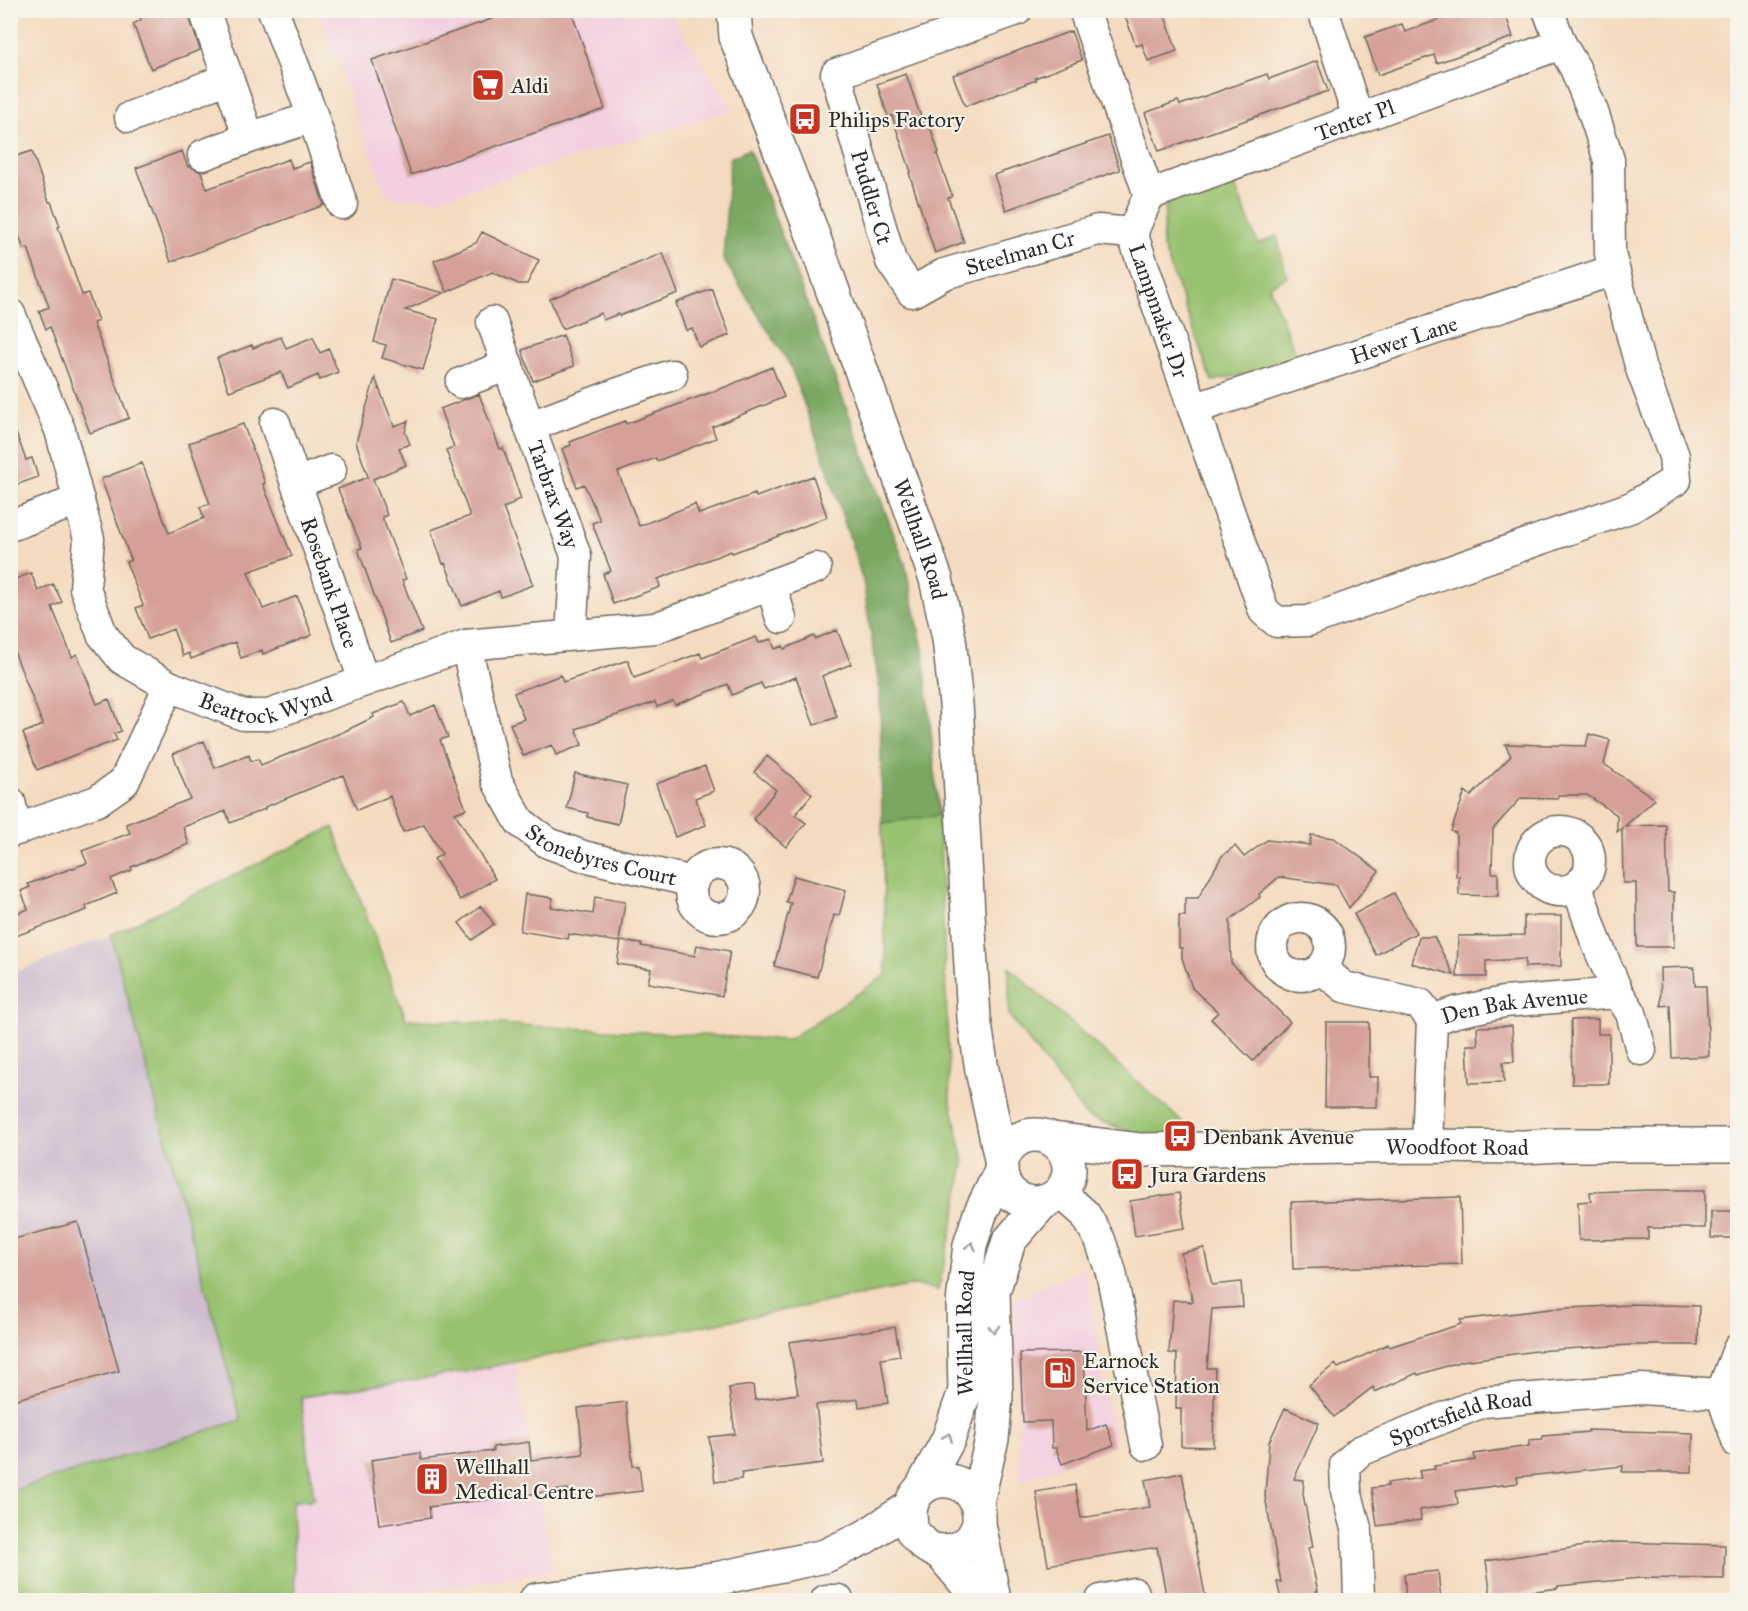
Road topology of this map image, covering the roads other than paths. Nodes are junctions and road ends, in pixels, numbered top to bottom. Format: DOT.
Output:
graph roads {
  1 [pos="204,10"];
  2 [pos="273,10"];
  3 [pos="715,10"];
  4 [pos="1017,10"];
  5 [pos="1084,10"];
  6 [pos="1323,10"];
  7 [pos="1548,10"];
  8 [pos="735,24"];
  9 [pos="1561,44"];
  10 [pos="228,78"];
  11 [pos="130,117"];
  12 [pos="313,117"];
  13 [pos="1358,118"];
  14 [pos="249,138"];
  15 [pos="203,155"];
  16 [pos="1149,195"];
  17 [pos="342,204"];
  18 [pos="1132,234"];
  19 [pos="1614,270"];
  20 [pos="912,292"];
  21 [pos="10,314"];
  22 [pos="492,322"];
  23 [pos="508,365"];
  24 [pos="672,375"];
  25 [pos="461,382"];
  26 [pos="1193,409"];
  27 [pos="275,423"];
  28 [pos="531,426"];
  29 [pos="331,470"];
  30 [pos="296,483"];
  31 [pos="79,500"];
  32 [pos="10,526"];
  33 [pos="816,568"];
  34 [pos="771,585"];
  35 [pos="781,618"];
  36 [pos="571,635"];
  37 [pos="466,645"];
  38 [pos="364,681"];
  39 [pos="169,686"];
  40 [pos="13,822"];
  41 [pos="693,882"];
  42 [pos="1577,886"];
  43 [pos="1321,968"];
  44 [pos="1618,993"];
  45 [pos="1432,1020"];
  46 [pos="1641,1050"];
  47 [pos="982,1070"];
  48 [pos="1043,1137"];
  49 [pos="1737,1145"];
  50 [pos="1427,1146"];
  51 [pos="1141,1150"];
  52 [pos="1001,1166"];
  53 [pos="1057,1189"];
  54 [pos="1737,1349"];
  55 [pos="1721,1394"];
  56 [pos="1737,1443"];
  57 [pos="1146,1445"];
  58 [pos="916,1498"];
  59 [pos="978,1513"];
  60 [pos="865,1537"];
  61 [pos="932,1549"];
  62 [pos="1134,1593"];
  63 [pos="537,1600"];
  64 [pos="826,1600"];
  65 [pos="838,1600"];
  66 [pos="980,1600"];
  67 [pos="994,1600"];
  68 [pos="1101,1600"];
  69 [pos="1359,1600"];
  1 -- 10 [label="street"];
  2 -- 12 [label="street"];
  3 -- 8 [label="street, Wellhall Road"];
  4 -- 20 [label="street, Puddler Ct"];
  5 -- 16 [label="street"];
  6 -- 13 [label="street"];
  7 -- 9 [label="street"];
  8 -- 47 [label="street, Wellhall Road"];
  9 -- 13 [label="street, Tenter Pl"];
  9 -- 19 [label="street"];
  10 -- 11 [label="street"];
  10 -- 14 [label="street"];
  12 -- 14 [label="street"];
  12 -- 17 [label="street"];
  13 -- 16 [label="street, Tenter Pl"];
  14 -- 15 [label="street"];
  16 -- 18 [label="street, Lampmaker Dr"];
  18 -- 20 [label="street, Steelman Cr"];
  18 -- 26 [label="street, Lampmaker Dr"];
  19 -- 26 [label="street, Hewer Lane"];
  19 -- 26 [label="street, Lampmaker Dr"];
  21 -- 31 [label="street, Beattock Wynd"];
  22 -- 23 [label="street, Tarbrax Way"];
  23 -- 25 [label="street"];
  23 -- 28 [label="street, Tarbrax Way"];
  24 -- 28 [label="street, Tarbrax Way"];
  27 -- 30 [label="street, Rosebank Place"];
  28 -- 36 [label="street, Tarbrax Way"];
  29 -- 30 [label="street"];
  30 -- 38 [label="street, Rosebank Place"];
  31 -- 32 [label="street"];
  31 -- 39 [label="street, Beattock Wynd"];
  33 -- 34 [label="street, Beattock Wynd"];
  34 -- 35 [label="street"];
  34 -- 36 [label="street, Beattock Wynd"];
  36 -- 37 [label="street, Beattock Wynd"];
  37 -- 38 [label="street, Beattock Wynd"];
  37 -- 41 [label="street, Stonebyres Court"];
  38 -- 39 [label="street, Beattock Wynd"];
  39 -- 40 [label="street"];
  42 -- 44 [label="street, Den Bak Avenue"];
  43 -- 45 [label="street, Den Bak Avenue"];
  44 -- 45 [label="street, Den Bak Avenue"];
  44 -- 46 [label="street, Den Bak Avenue"];
  45 -- 50 [label="street"];
  47 -- 48 [label="street"];
  47 -- 52 [label="street, Wellhall Road"];
  48 -- 51 [label="street, Woodfoot Road"];
  48 -- 52 [label="street"];
  48 -- 53 [label="street"];
  49 -- 50 [label="street, Woodfoot Road"];
  50 -- 51 [label="street, Woodfoot Road"];
  51 -- 53 [label="street, Woodfoot Road"];
  52 -- 53 [label="street"];
  58 -- 52 [label="street, Wellhall Road, one-way"];
  53 -- 57 [label="street"];
  53 -- 59 [label="street, Wellhall Road, one-way"];
  54 -- 55 [label="street"];
  55 -- 56 [label="street"];
  55 -- 69 [label="street, Sportsfield Road"];
  58 -- 59 [label="street"];
  58 -- 60 [label="street"];
  58 -- 61 [label="street"];
  59 -- 61 [label="street"];
  59 -- 67 [label="street, Wellhall Road"];
  60 -- 61 [label="street"];
  60 -- 63 [label="street"];
  61 -- 66 [label="street"];
  62 -- 68 [label="street"];
  64 -- 65 [label="street"];
}
